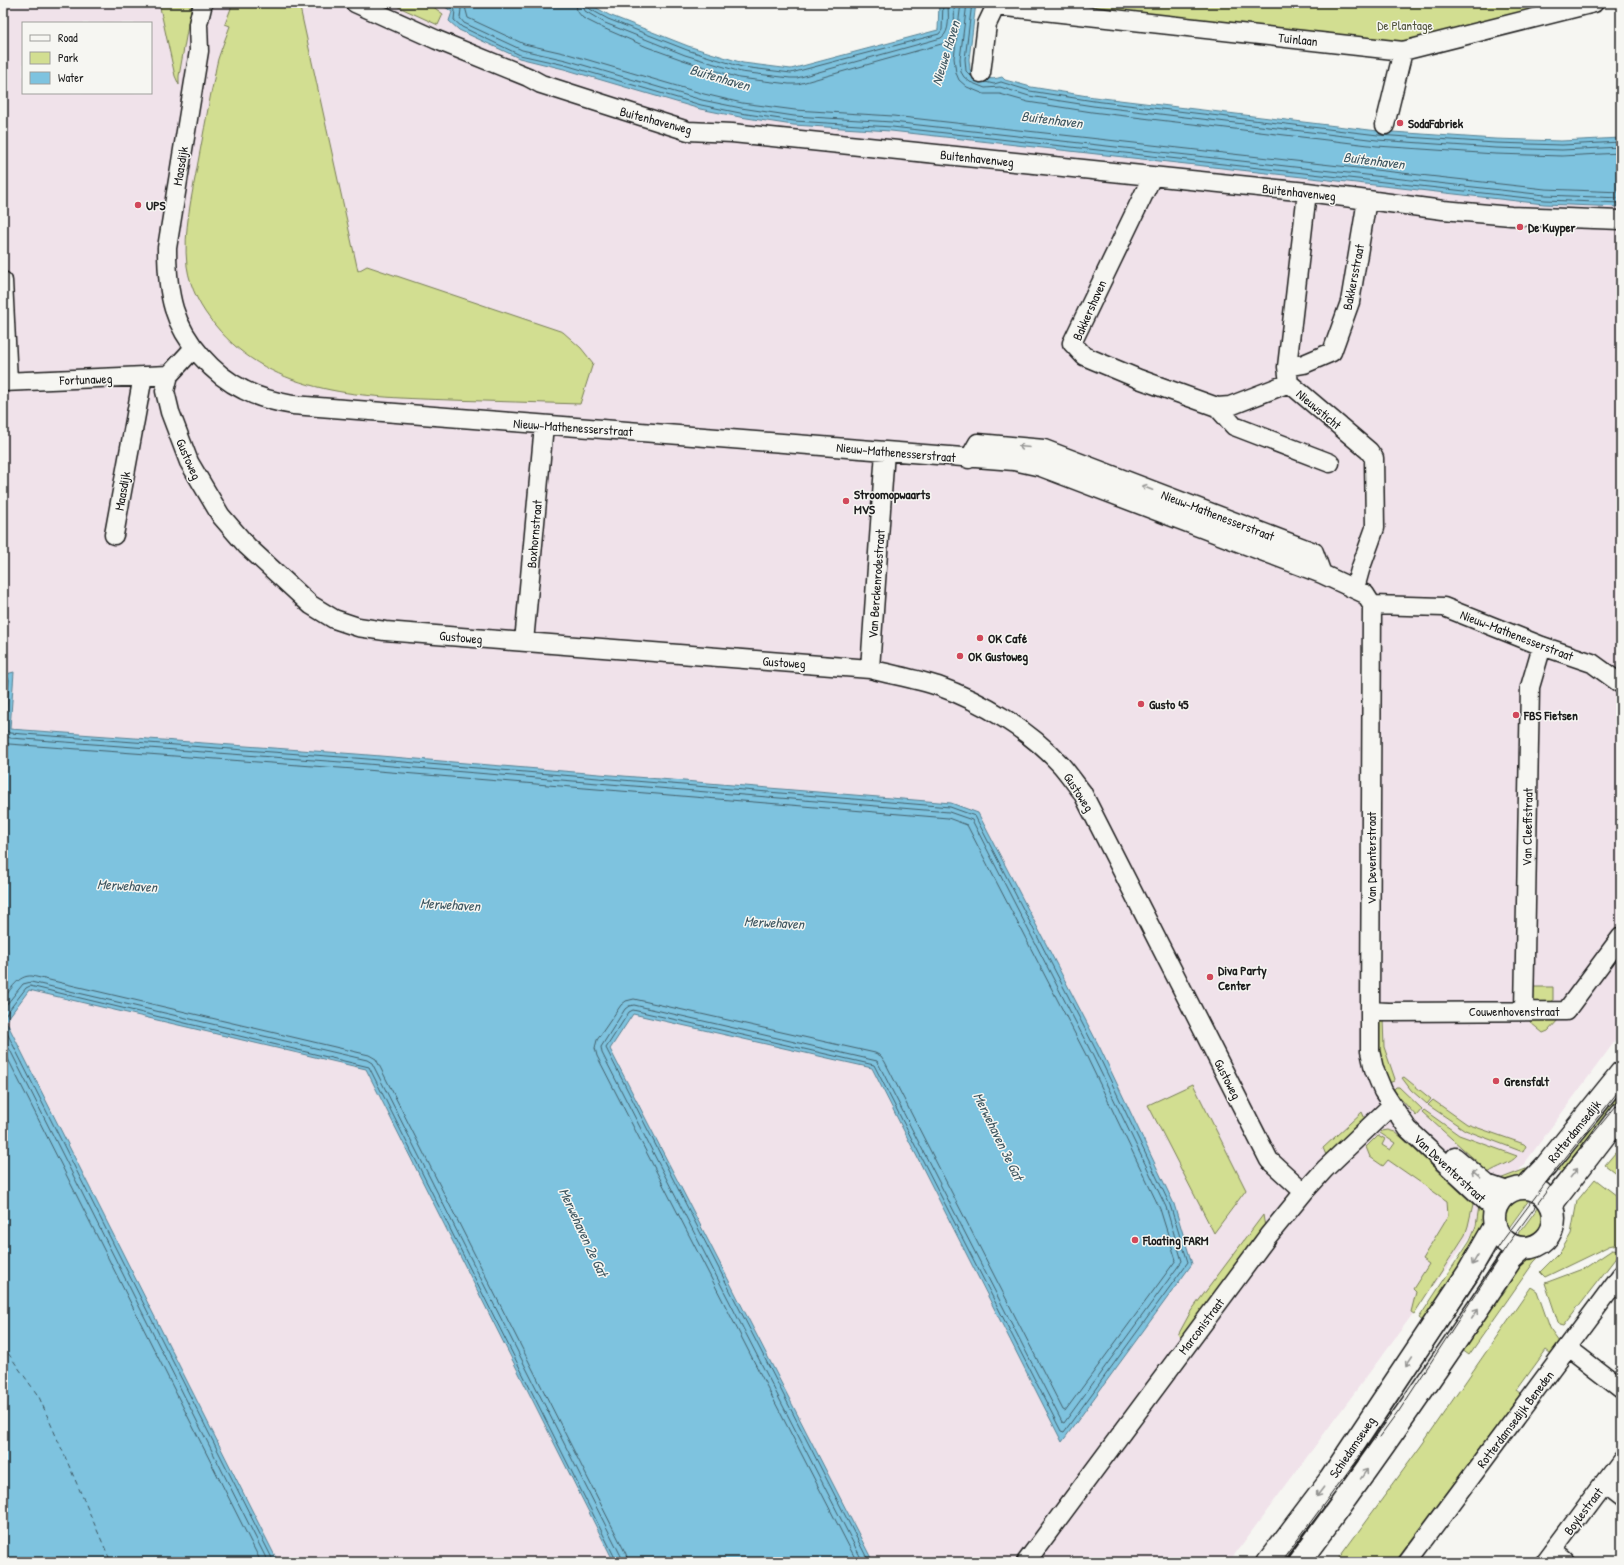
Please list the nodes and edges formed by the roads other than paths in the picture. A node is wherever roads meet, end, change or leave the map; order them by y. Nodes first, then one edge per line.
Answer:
1 (203, 3) edge
2 (214, 3) edge
3 (355, 3) edge
4 (1594, 3) edge
5 (997, 4) edge
6 (199, 51) junction
7 (1403, 51) junction
8 (981, 73) dead end
9 (1385, 125) dead end
10 (1152, 177) junction
11 (1307, 192) junction
12 (1367, 200) junction
13 (1621, 220) edge
14 (3, 281) edge
15 (194, 348) junction
16 (169, 375) junction
17 (1288, 375) junction
18 (143, 376) junction
19 (6, 382) edge
20 (1217, 407) junction
21 (544, 425) junction
22 (885, 451) junction
23 (1330, 463) dead end
24 (114, 535) dead end
25 (1355, 588) junction
26 (1372, 605) junction
27 (524, 642) junction
28 (1542, 646) junction
29 (870, 669) junction
30 (1621, 684) edge
31 (1621, 937) edge
32 (1370, 1011) junction
33 (1524, 1011) junction
34 (1621, 1073) edge
35 (1392, 1105) junction
36 (1621, 1114) edge
37 (1518, 1190) junction
38 (1304, 1192) junction
39 (1551, 1205) junction
40 (1495, 1218) junction
41 (1523, 1248) junction
42 (1621, 1275) edge
43 (1568, 1348) junction
44 (1621, 1389) edge
45 (1621, 1460) edge
46 (1603, 1484) junction
47 (1621, 1498) edge
48 (1555, 1558) edge
49 (1026, 1562) edge
50 (1268, 1562) edge
51 (1299, 1562) edge
52 (1408, 1562) edge

1 - 6 street, Maasdijk
2 - 6 street, Maasdijk
3 - 10 street, Buitenhavenweg
4 - 7 street, Tuinlaan
5 - 7 street, Tuinlaan
5 - 8 street
6 - 15 street, Maasdijk
7 - 9 street
10 - 11 street, Buitenhavenweg
10 - 20 street, Bakkershaven
11 - 12 street, Buitenhavenweg
11 - 17 street
12 - 13 street, Buitenhavenweg
12 - 17 street, Bakkersstraat
14 - 19 street
15 - 16 street
15 - 21 street, Nieuw-Mathenesserstraat
16 - 18 street, Fortunaweg
16 - 27 street, Gustoweg
17 - 20 street
17 - 25 street, Nieuwsticht
18 - 19 street, Fortunaweg
18 - 24 street, Maasdijk
20 - 23 street, Bakkershaven
21 - 22 street, Nieuw-Mathenesserstraat
21 - 27 street, Boxhornstraat
22 - 25 street, Nieuw-Mathenesserstraat
22 - 29 street, Van Berckenrodestraat
25 - 26 street, Nieuw-Mathenesserstraat
26 - 28 street, Nieuw-Mathenesserstraat
26 - 32 street, Van Deventerstraat
27 - 29 street, Gustoweg
28 - 30 street, Nieuw-Mathenesserstraat
28 - 33 street, Van Cleeffstraat
29 - 38 street, Gustoweg
31 - 33 street, Couwenhovenstraat
32 - 33 street, Couwenhovenstraat
32 - 35 street, Van Deventerstraat
34 - 37 main road, Rotterdamsedijk
37 -> 35 street, Van Deventerstraat
35 - 38 street, Marconistraat
35 - 40 street, Van Deventerstraat
39 -> 36 main road, Rotterdamsedijk
37 - 39 main road
37 - 40 main road
38 - 49 street, Marconistraat
39 - 41 main road
40 - 41 main road
40 -> 50 main road, Schiedamseweg
51 -> 41 main road, Schiedamseweg
42 - 43 street, Rotterdamsedijk Beneden
43 - 44 street
43 - 52 street, Rotterdamsedijk Beneden
45 - 46 street, Boylestraat
46 - 47 street
46 - 48 street, Boylestraat

